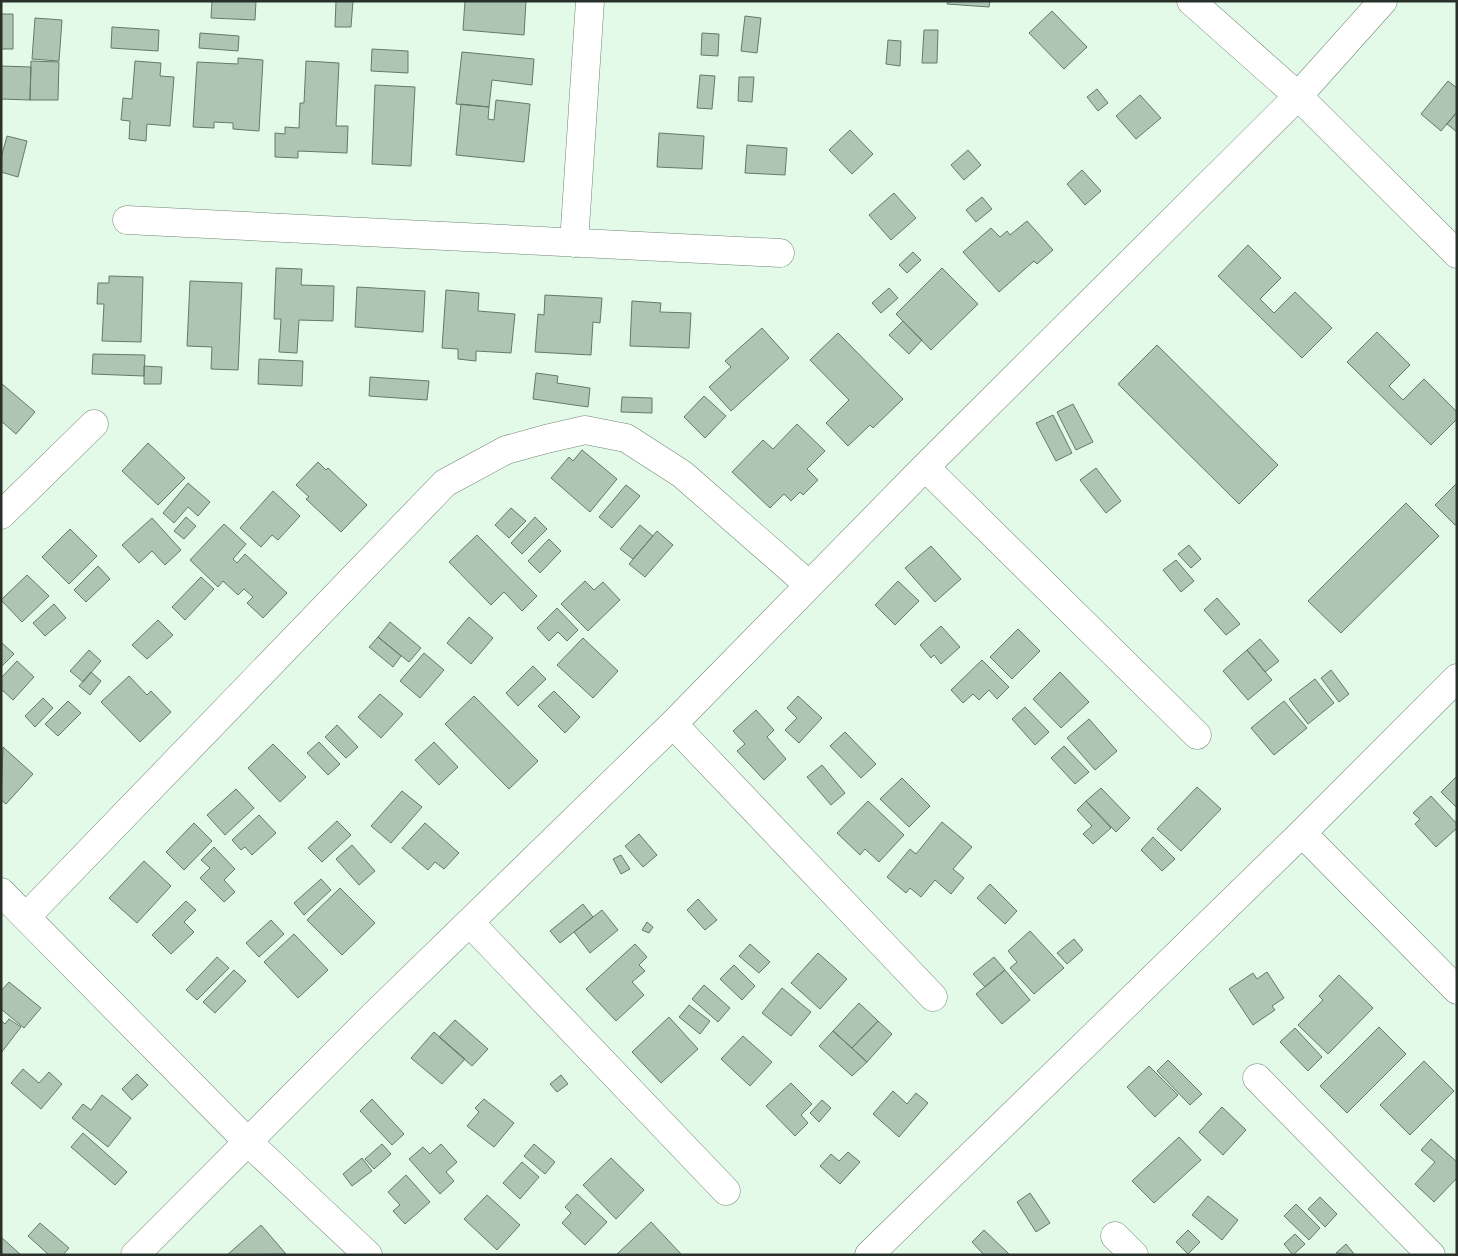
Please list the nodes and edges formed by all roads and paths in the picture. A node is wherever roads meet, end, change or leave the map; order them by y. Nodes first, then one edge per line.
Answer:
1 (590, 1) edge
2 (1191, 1) edge
3 (1383, 1) edge
4 (1298, 96) junction
5 (127, 220) dead end
6 (574, 243) junction
7 (780, 253) dead end
8 (1457, 254) edge
9 (94, 424) dead end
10 (925, 468) junction
11 (1, 515) edge
12 (809, 585) junction
13 (1457, 678) edge
14 (673, 724) junction
15 (1197, 736) dead end
16 (1302, 833) junction
17 (1, 892) edge
18 (26, 917) junction
19 (470, 923) junction
20 (1457, 990) edge
21 (933, 997) dead end
22 (1257, 1078) dead end
23 (247, 1141) junction
24 (726, 1191) dead end
25 (1115, 1236) dead end
26 (135, 1255) edge
27 (368, 1255) edge
28 (869, 1255) edge
29 (1134, 1255) edge
30 (1431, 1255) edge

1 - 6 street
2 - 4 street
3 - 4 street
4 - 8 street
4 - 10 street
5 - 6 street
6 - 7 street
9 - 11 street
10 - 12 street
10 - 15 street
12 - 14 street
12 - 18 street
13 - 16 street
14 - 19 street
14 - 21 street
16 - 20 street
16 - 28 street
17 - 18 street
18 - 23 street
19 - 23 street
19 - 24 street
22 - 30 street
23 - 26 street
23 - 27 street
25 - 29 street

